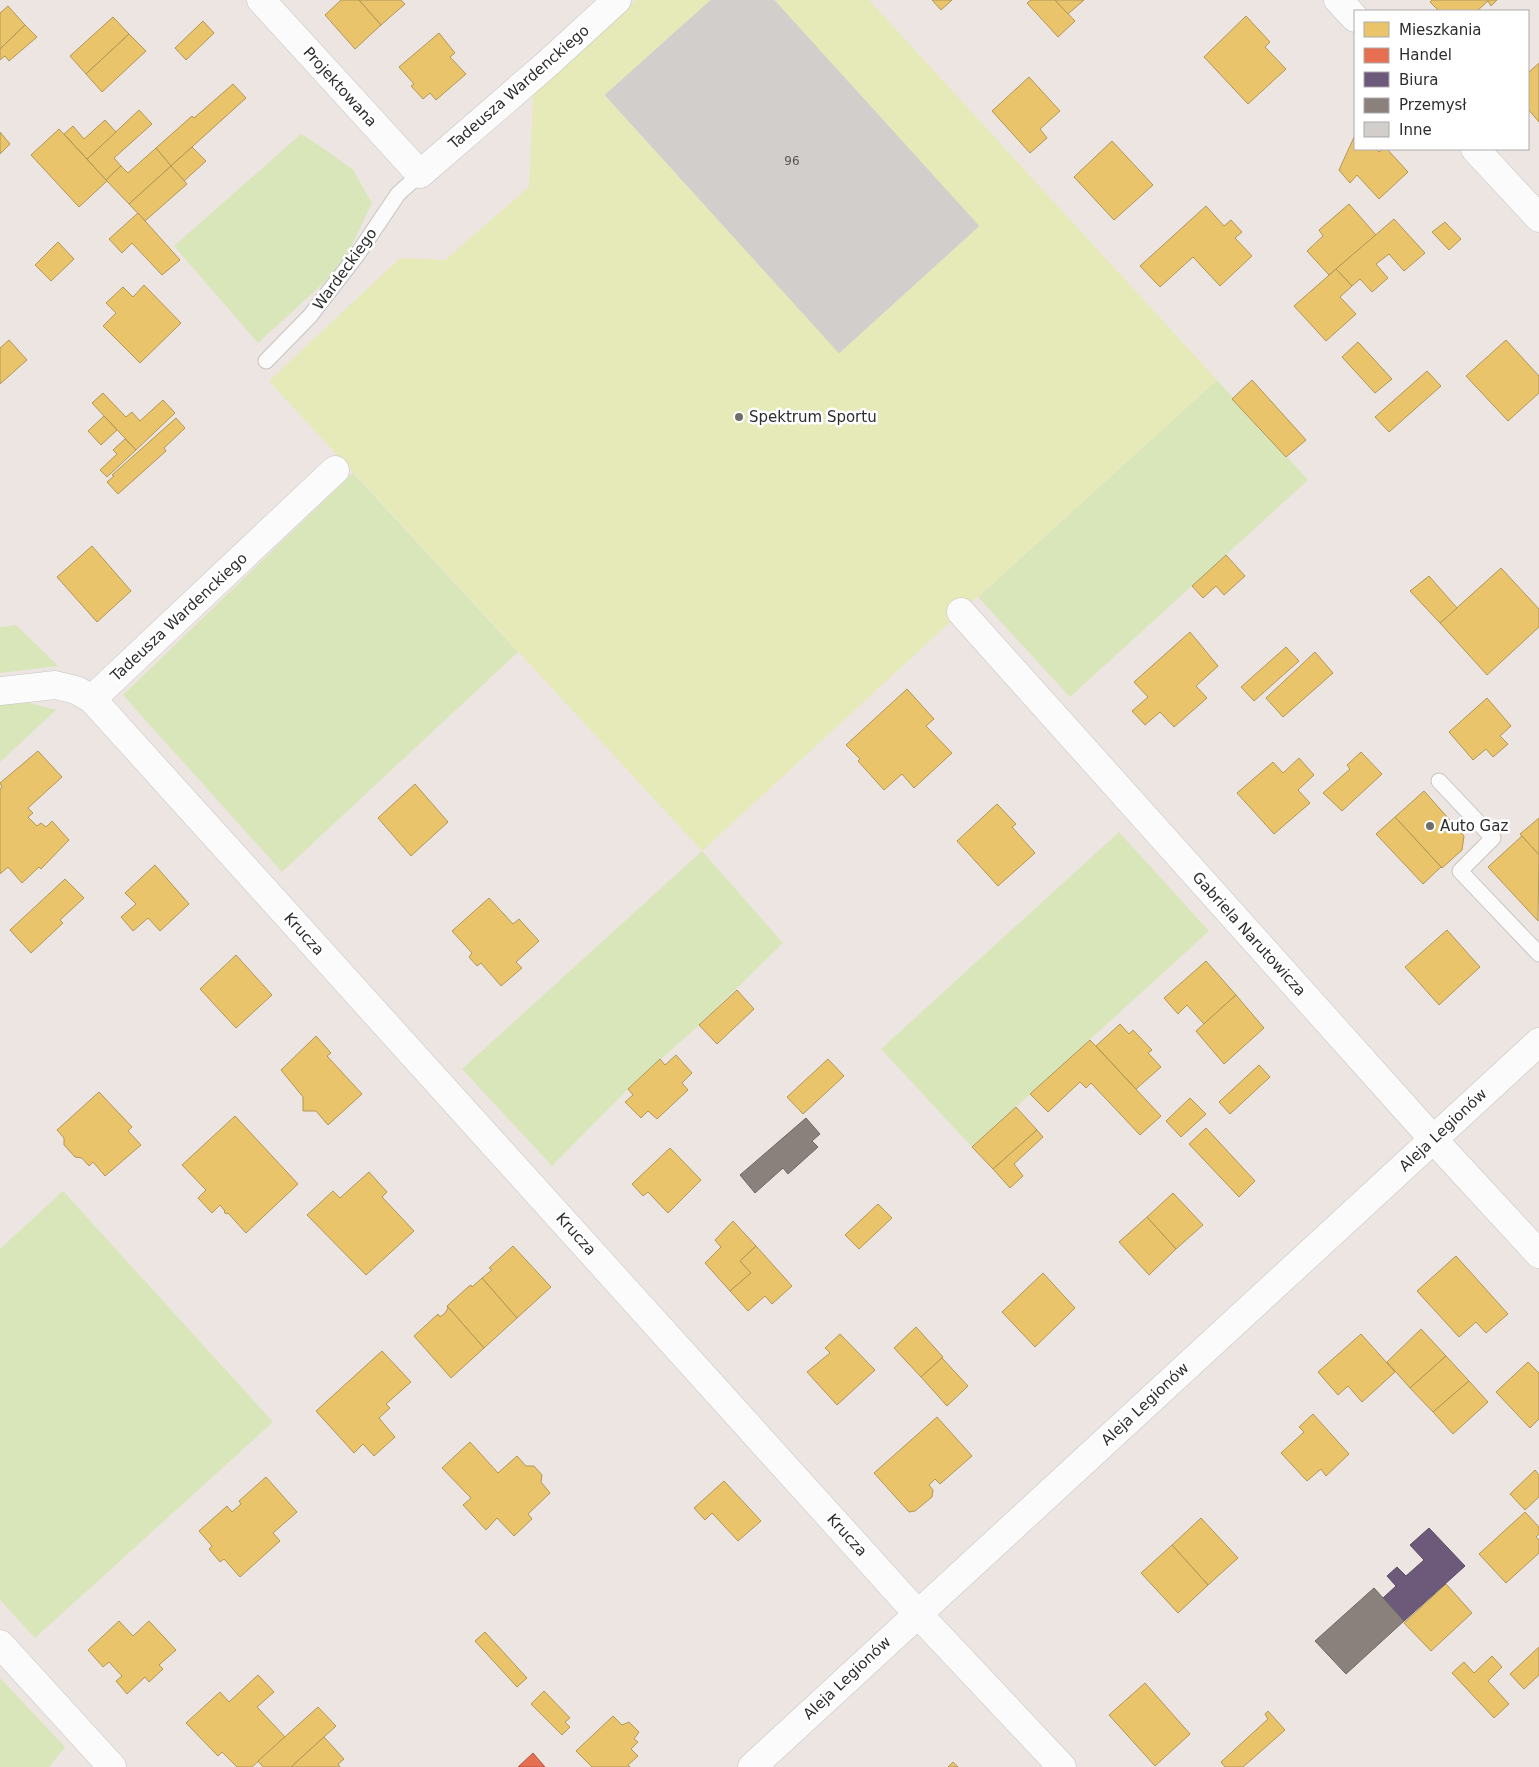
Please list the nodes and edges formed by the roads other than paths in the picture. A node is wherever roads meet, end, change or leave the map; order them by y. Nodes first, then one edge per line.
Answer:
1 (261, 0) edge
2 (617, 0) edge
3 (1338, 0) edge
4 (1354, 17) edge
5 (1476, 150) edge
6 (420, 174) junction
7 (1539, 218) edge
8 (266, 360) dead end
9 (335, 470) dead end
10 (961, 612) dead end
11 (0, 691) edge
12 (92, 699) junction
13 (1439, 781) dead end
14 (1539, 954) edge
15 (1539, 1042) edge
16 (1433, 1139) junction
17 (1539, 1254) edge
18 (917, 1614) junction
19 (0, 1644) edge
20 (112, 1767) edge
21 (752, 1767) edge
22 (1062, 1767) edge

1 - 6 street, Projektowana
2 - 6 street, Tadeusza Wardenckiego
3 - 4 street
5 - 7 street
6 - 8 lane, Wardeckiego
9 - 12 street, Tadeusza Wardenckiego
10 - 16 street, Gabriela Narutowicza
11 - 12 street
12 - 18 street, Krucza
13 - 14 lane
15 - 16 street, Aleja Legionów
16 - 17 street, Gabriela Narutowicza
16 - 18 street, Aleja Legionów
18 - 21 street, Aleja Legionów
18 - 22 street, Krucza
19 - 20 street

